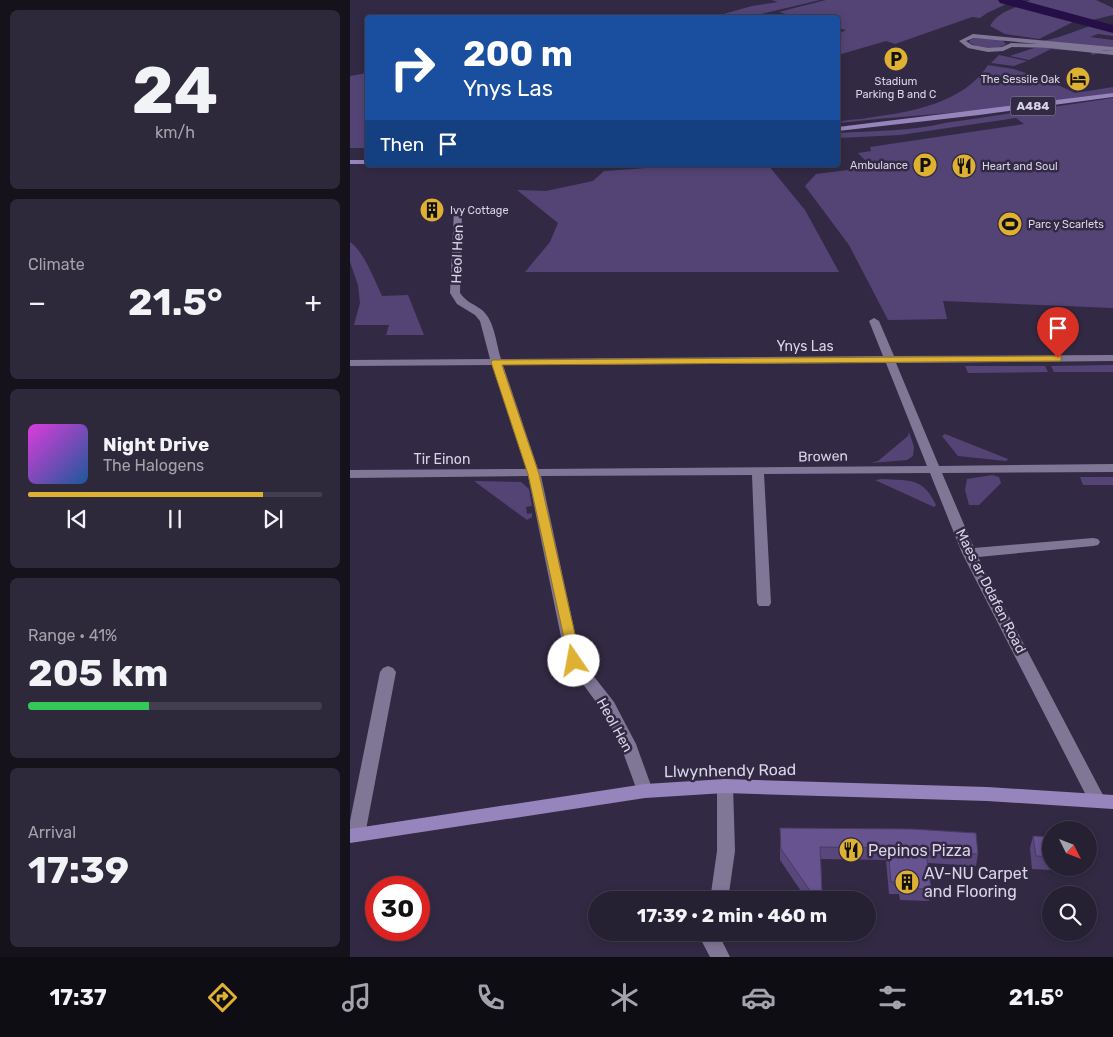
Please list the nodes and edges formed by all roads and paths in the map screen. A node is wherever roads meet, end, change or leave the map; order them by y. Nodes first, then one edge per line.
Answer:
1 (1009, 42) junction
2 (1113, 49) edge
3 (1113, 53) edge
4 (1113, 95) edge
5 (840, 128) edge
6 (350, 162) edge
7 (365, 162) edge
8 (458, 212) dead end
9 (874, 321) dead end
10 (1113, 358) edge
11 (892, 361) junction
12 (496, 362) junction
13 (350, 363) edge
14 (1113, 468) edge
15 (934, 470) junction
16 (758, 472) junction
17 (350, 474) edge
18 (534, 474) junction
19 (1093, 542) dead end
20 (968, 553) junction
21 (764, 604) dead end
22 (388, 672) dead end
23 (725, 786) junction
24 (645, 791) junction
25 (1105, 801) edge
26 (353, 836) edge
27 (720, 891) edge
28 (712, 941) edge
29 (720, 957) edge

1 - 1 street
1 - 2 street
1 - 3 street
4 - 5 main road, A484
6 - 7 main road
8 - 12 street, Heol Hen
9 - 11 street, Maes ar Ddafen Road
10 - 11 street, Ynys Las
11 - 12 street, Ynys Las
11 - 15 street, Maes ar Ddafen Road
12 - 13 street
12 - 18 street, Heol Hen
14 - 15 street, Browen
15 - 16 street, Browen
15 - 20 street, Maes ar Ddafen Road
16 - 18 street, Browen
16 - 21 street
17 - 18 street, Tir Einon
18 - 24 street, Heol Hen
19 - 20 street
20 - 25 street, Maes ar Ddafen Road
22 - 26 street
23 - 24 main road, Llwynhendy Road
23 - 25 main road, Llwynhendy Road
23 - 27 street
24 - 26 main road, Llwynhendy Road
28 - 29 street

